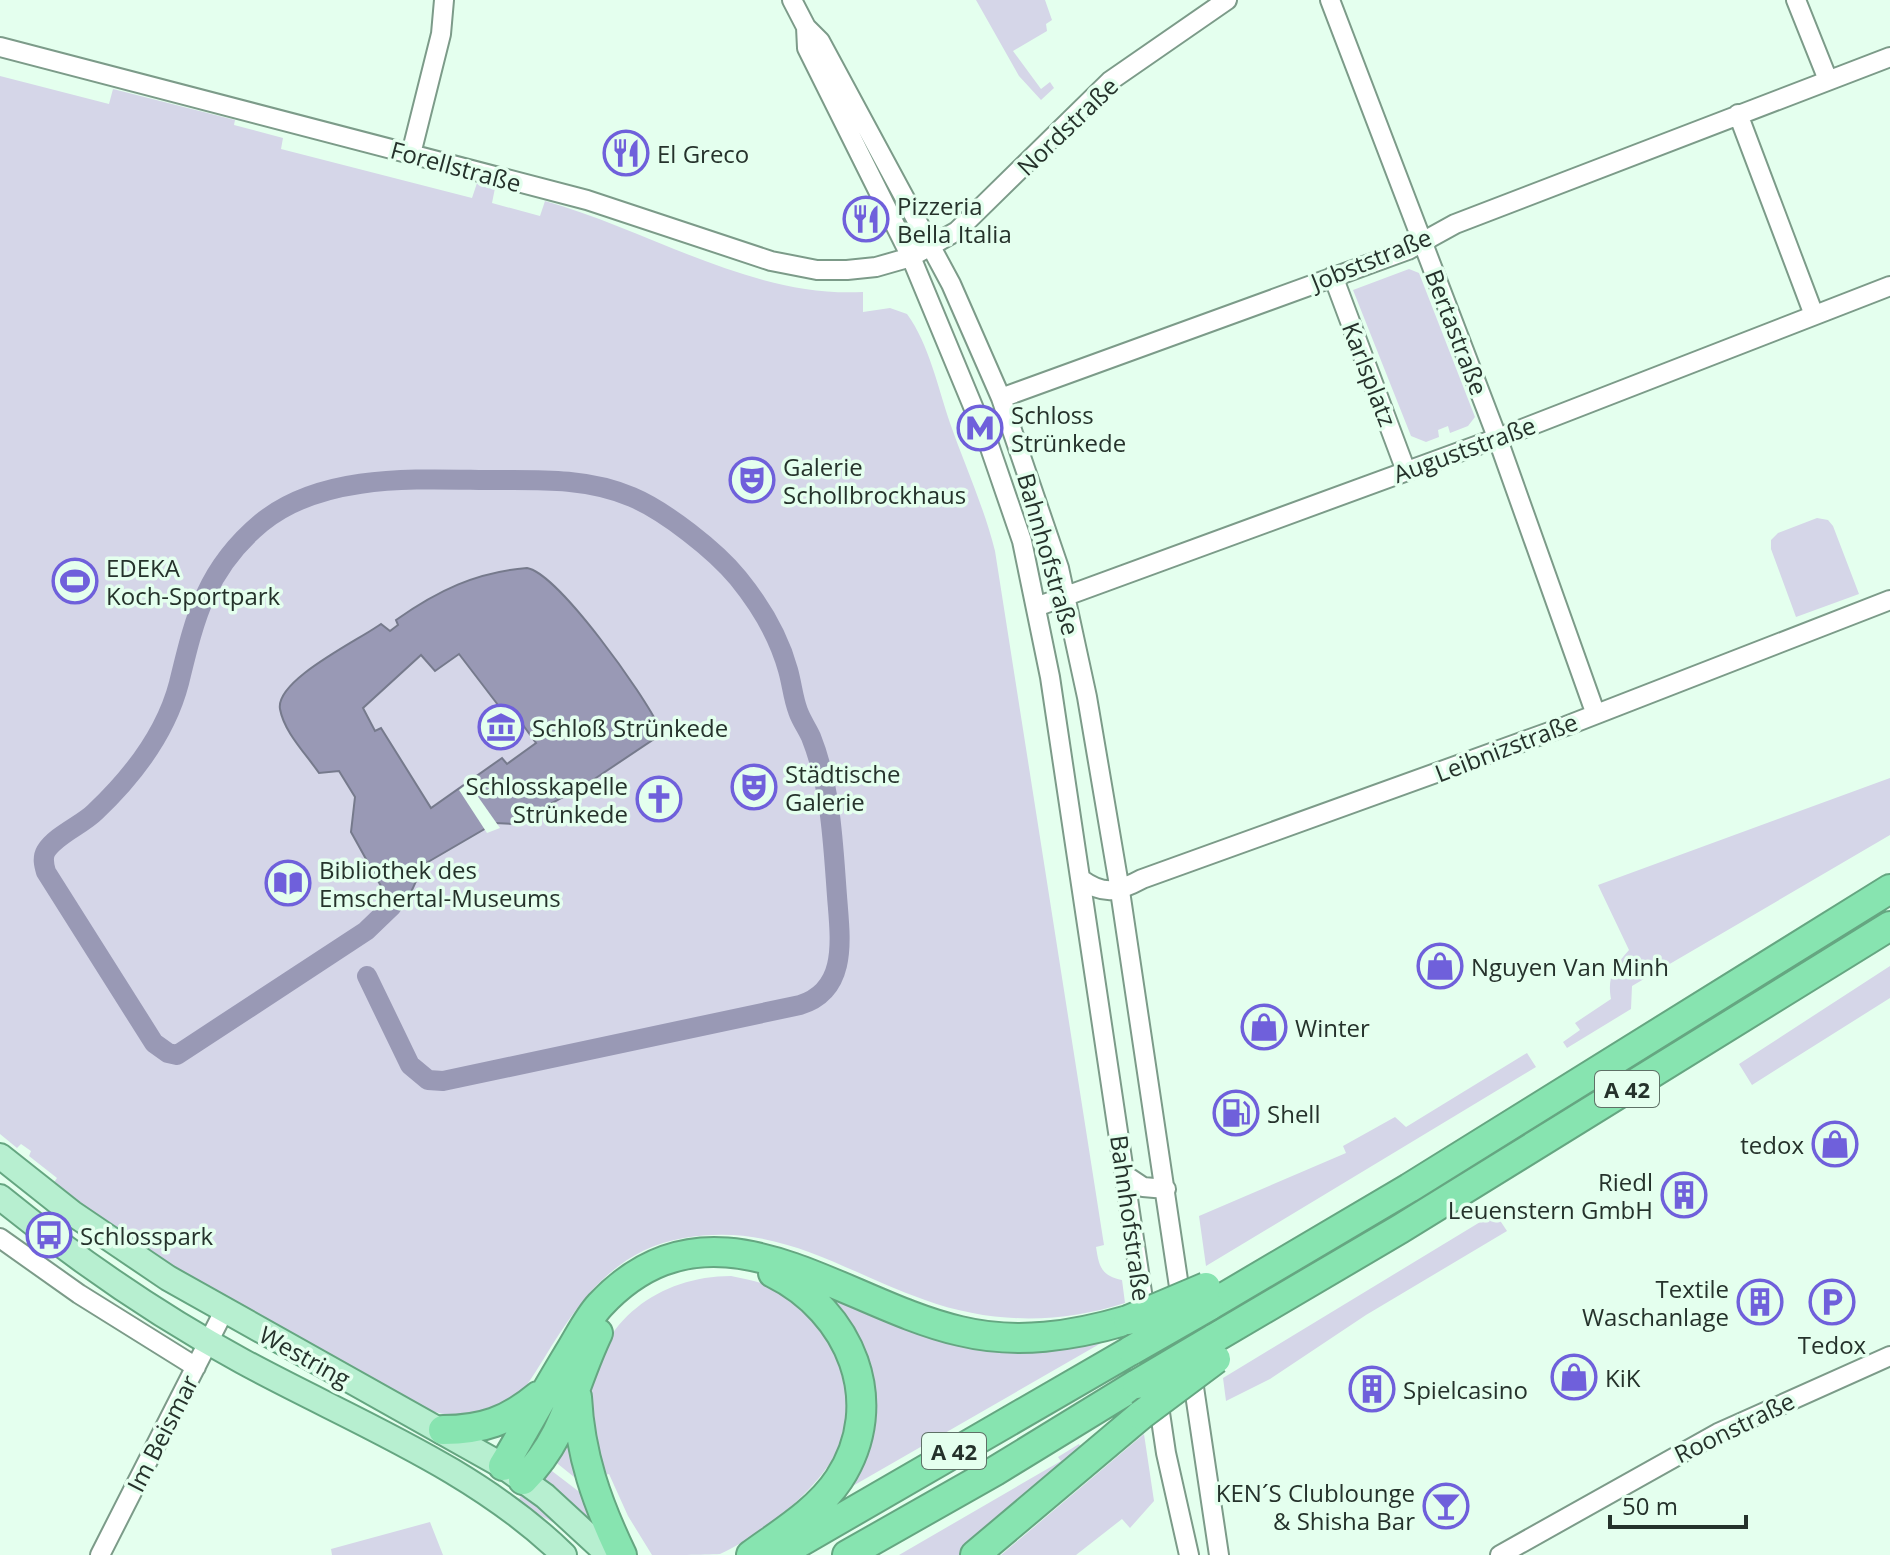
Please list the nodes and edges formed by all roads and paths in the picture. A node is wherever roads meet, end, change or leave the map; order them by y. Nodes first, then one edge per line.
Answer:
1 (444, 0) edge
2 (792, 0) edge
3 (1227, 0) edge
4 (1330, 0) edge
5 (1796, 0) edge
6 (806, 27) junction
7 (0, 47) edge
8 (1890, 57) edge
9 (1828, 80) junction
10 (1738, 114) junction
11 (411, 154) junction
12 (1422, 242) junction
13 (933, 247) junction
14 (911, 257) junction
15 (1333, 276) junction
16 (1890, 286) edge
17 (1814, 315) junction
18 (1001, 398) junction
19 (1497, 437) junction
20 (1406, 471) junction
21 (1066, 596) junction
22 (1890, 600) edge
23 (1036, 607) junction
24 (1595, 712) junction
25 (1081, 879) junction
26 (1890, 889) edge
27 (1120, 891) junction
28 (1890, 926) edge
29 (0, 1156) edge
30 (1125, 1175) junction
31 (1166, 1189) junction
32 (2, 1201) edge
33 (0, 1238) edge
34 (1207, 1296) junction
35 (224, 1311) junction
36 (208, 1341) junction
37 (1215, 1349) junction
38 (1890, 1356) edge
39 (196, 1367) junction
40 (548, 1388) junction
41 (576, 1388) junction
42 (443, 1430) junction
43 (513, 1473) junction
44 (493, 1498) junction
45 (1178, 1504) junction
46 (1212, 1508) junction
47 (100, 1555) edge
48 (564, 1555) edge
49 (609, 1555) edge
50 (622, 1555) edge
51 (751, 1555) edge
52 (777, 1555) edge
53 (847, 1555) edge
54 (975, 1555) edge
55 (1189, 1555) edge
56 (1219, 1555) edge
57 (1500, 1555) edge

1 - 11 street
2 - 6 street, Bahnhofstraße
3 - 13 street, Nordstraße
4 - 12 street, Bertastraße
5 - 9 street
6 - 13 street, Bahnhofstraße
6 - 14 street, Bahnhofstraße
7 - 11 street, Forellstraße
8 - 9 street, Jobststraße
9 - 10 street, Jobststraße
10 - 12 street, Jobststraße
10 - 17 street
11 - 14 street, Forellstraße
12 - 15 street, Jobststraße
12 - 19 street, Bertastraße
13 - 14 street, Nordstraße
13 - 18 street, Bahnhofstraße
14 - 23 street, Bahnhofstraße
15 - 18 street, Jobststraße
15 - 20 street, Karlsplatz
16 - 17 street, Auguststraße
17 - 19 street, Auguststraße
18 - 21 street, Bahnhofstraße
19 - 20 street, Auguststraße
19 - 24 street, Bertastraße
20 - 21 street, Auguststraße
21 - 23 street, Auguststraße
21 - 27 street, Bahnhofstraße
22 - 24 street, Leibnizstraße
23 - 25 street, Bahnhofstraße
24 - 27 street, Leibnizstraße
25 - 27 street
25 - 30 street, Bahnhofstraße
26 - 34 highway, A 42
27 - 31 street, Bahnhofstraße
28 - 37 highway, A 42
29 - 35 main road, Westring
30 - 31 street
30 - 45 street, Bahnhofstraße
31 - 46 street, Bahnhofstraße
32 - 36 main road, Westring
33 - 39 street
34 - 40 highway, bridge
34 - 52 highway, A 42, bridge
35 - 36 street, Im Beismar
35 - 42 main road, Westring
36 - 39 street, Im Beismar
36 - 44 main road, Westring
37 - 53 highway, A 42, bridge
37 - 54 highway, bridge
38 - 57 street, Roonstraße
39 - 47 street, Im Beismar
40 - 42 highway
40 - 43 highway
41 - 43 highway
41 - 50 highway
41 - 51 highway
42 - 43 main road, Westring
43 - 44 main road
43 - 49 main road, Westring
44 - 48 main road, Westring
45 - 46 street
45 - 55 street, Bahnhofstraße
46 - 56 street, Bahnhofstraße

